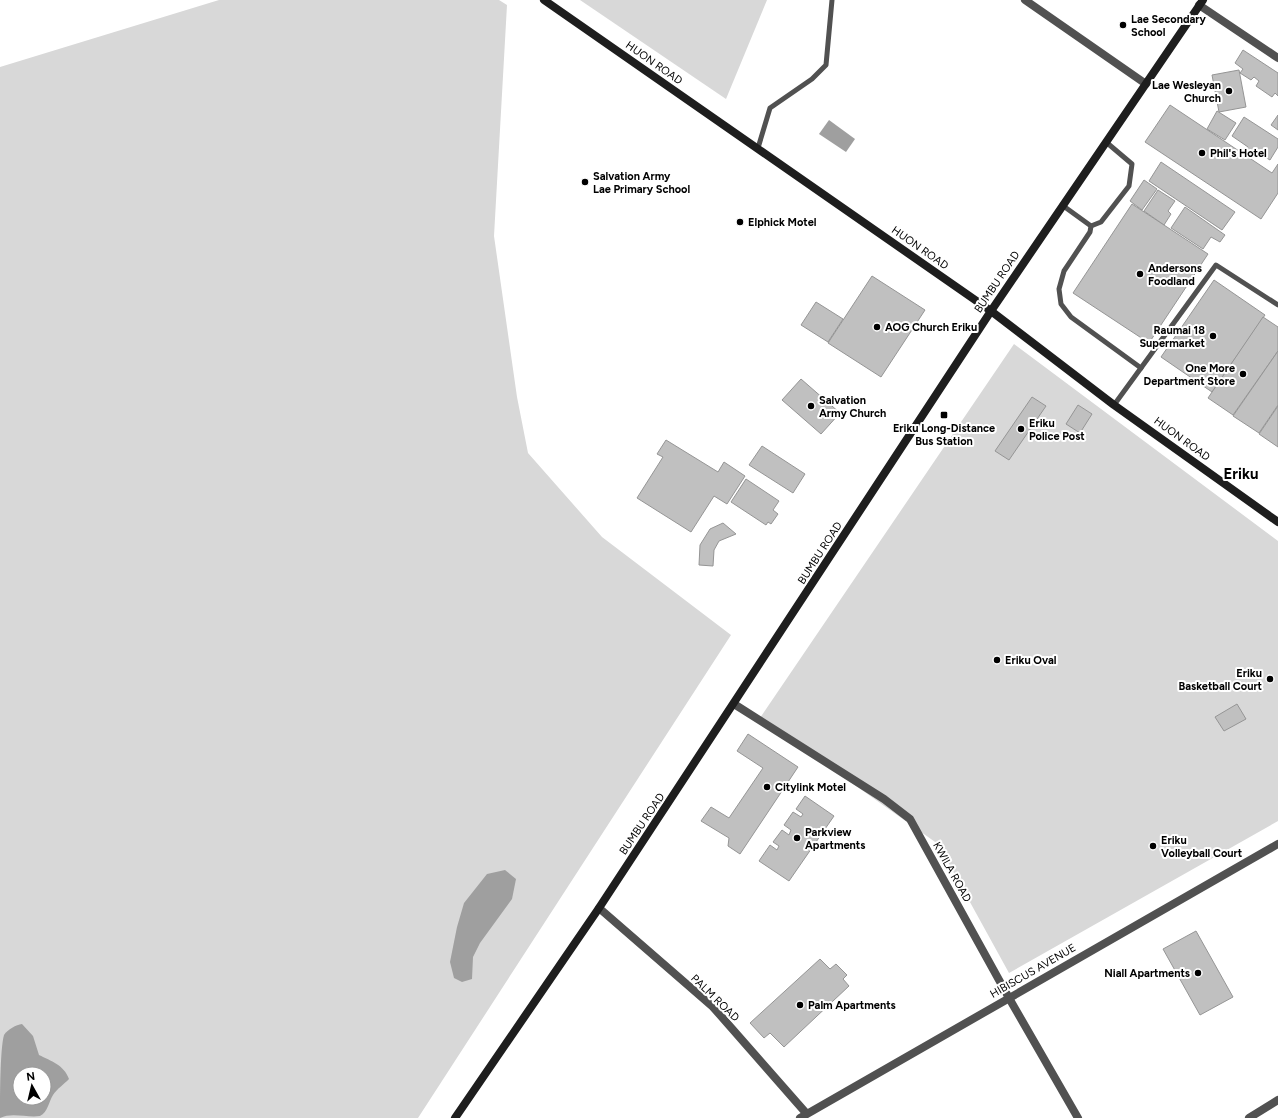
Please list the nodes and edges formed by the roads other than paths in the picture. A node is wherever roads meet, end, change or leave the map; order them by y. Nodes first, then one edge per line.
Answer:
1 (544, 0) edge
2 (832, 0) edge
3 (1026, 0) edge
4 (1201, 3) edge
5 (1278, 58) edge
6 (1146, 84) junction
7 (1106, 142) junction
8 (758, 148) junction
9 (1062, 205) junction
10 (1091, 226) junction
11 (1278, 305) edge
12 (991, 311) junction
13 (1141, 368) junction
14 (1114, 405) junction
15 (1278, 522) edge
16 (734, 704) junction
17 (1278, 844) edge
18 (599, 908) junction
19 (1009, 998) junction
20 (1278, 1100) edge
21 (803, 1116) edge
22 (455, 1118) edge
23 (1078, 1118) edge
24 (1249, 1118) edge

1 - 8 main road, HUON ROAD
2 - 8 lane
3 - 6 street
4 - 5 street
4 - 6 main road, BUMBU ROAD
6 - 7 main road, BUMBU ROAD
7 - 9 main road, BUMBU ROAD
7 - 10 lane
8 - 12 main road, HUON ROAD
9 - 10 lane
9 - 12 main road, BUMBU ROAD
10 - 13 lane
11 - 13 lane
12 - 14 main road, HUON ROAD
12 - 16 main road, BUMBU ROAD
13 - 14 lane
14 - 15 main road, HUON ROAD
16 - 18 main road, BUMBU ROAD
16 - 19 street, KWILA ROAD
17 - 19 street, HIBISCUS AVENUE
18 - 21 street, PALM ROAD
18 - 22 main road, BUMBU ROAD
19 - 21 street, HIBISCUS AVENUE
19 - 23 street, KWILA ROAD
20 - 24 street

